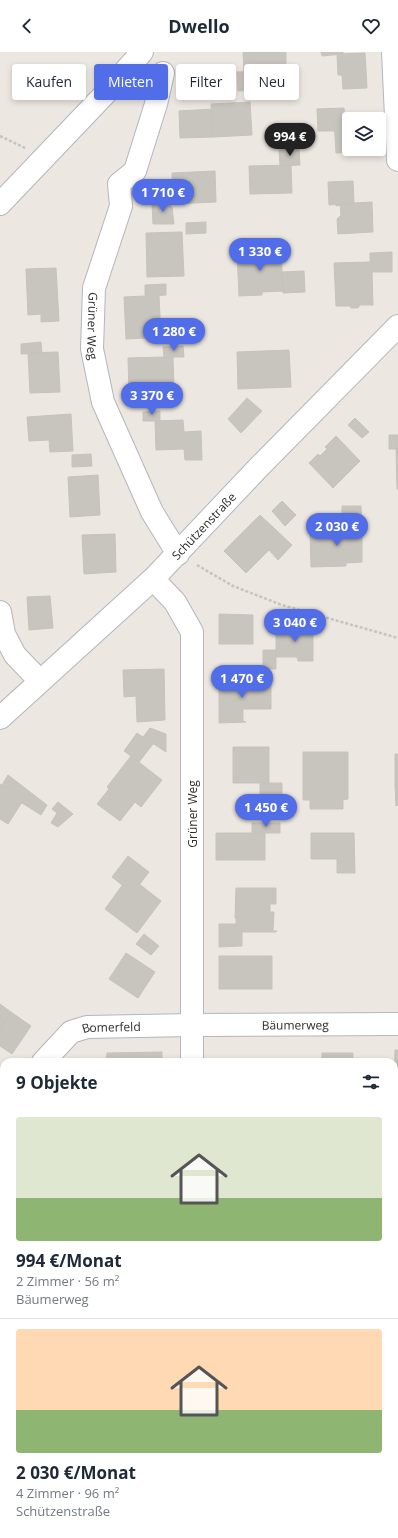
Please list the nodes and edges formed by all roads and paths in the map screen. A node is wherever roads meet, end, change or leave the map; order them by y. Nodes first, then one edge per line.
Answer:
1 (142, 52) edge
2 (393, 52) edge
3 (157, 100) edge
4 (0, 136) edge
5 (23, 146) dead end
6 (398, 160) edge
7 (0, 204) edge
8 (398, 326) edge
9 (178, 554) junction
10 (153, 579) junction
11 (0, 612) edge
12 (398, 638) edge
13 (40, 682) junction
14 (0, 718) edge
15 (398, 1024) edge
16 (192, 1025) junction
17 (47, 1058) edge
18 (192, 1058) edge

1 - 7 street
2 - 6 street
3 - 9 street, Grüner Weg
4 - 5 path
8 - 9 street, Schützenstraße
9 - 10 street, Schützenstraße
9 - 12 path
10 - 13 street, Schützenstraße
10 - 16 street, Grüner Weg
11 - 13 street
13 - 14 street, Schützenstraße
15 - 16 street, Bäumerweg
16 - 17 street, Bomerfeld
16 - 18 street, Grüner Weg

